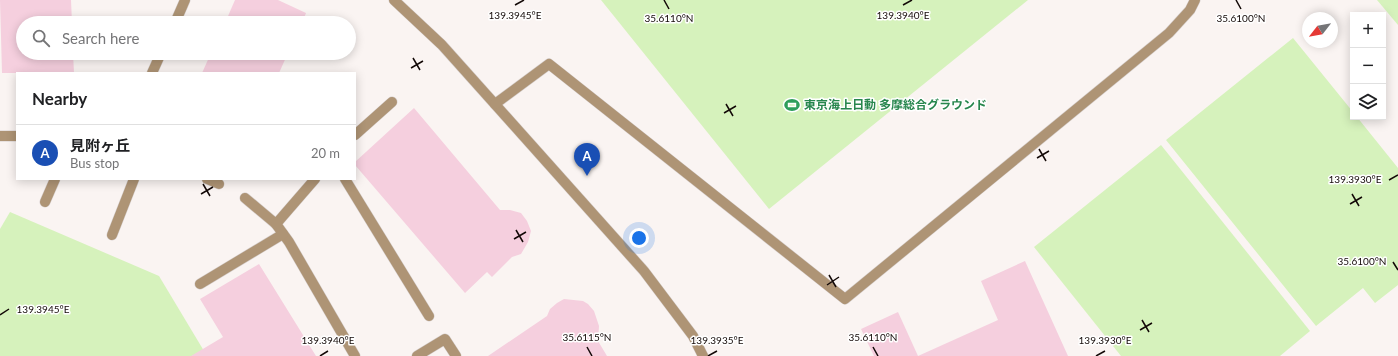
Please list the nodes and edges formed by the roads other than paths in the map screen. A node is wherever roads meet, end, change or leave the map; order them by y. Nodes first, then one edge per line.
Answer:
1 (185, 0) edge
2 (394, 0) edge
3 (1195, 0) edge
4 (178, 16) edge
5 (158, 60) edge
6 (152, 72) edge
7 (392, 102) dead end
8 (495, 104) junction
9 (356, 135) edge
10 (0, 136) edge
11 (16, 136) edge
12 (55, 180) edge
13 (134, 180) edge
14 (209, 180) edge
15 (314, 180) edge
16 (346, 180) edge
17 (219, 184) dead end
18 (245, 198) dead end
19 (45, 202) dead end
20 (276, 224) junction
21 (283, 234) junction
22 (112, 235) dead end
23 (200, 284) dead end
24 (429, 316) dead end
25 (356, 356) edge
26 (417, 356) edge
27 (456, 356) edge
28 (703, 356) edge

1 - 4 street
2 - 8 street
3 - 8 street
5 - 6 street
7 - 9 street
8 - 28 street
10 - 11 street
12 - 19 street
13 - 22 street
14 - 17 street
15 - 20 street
16 - 24 street
18 - 20 street
20 - 21 street
21 - 23 street
21 - 25 street
26 - 27 street

